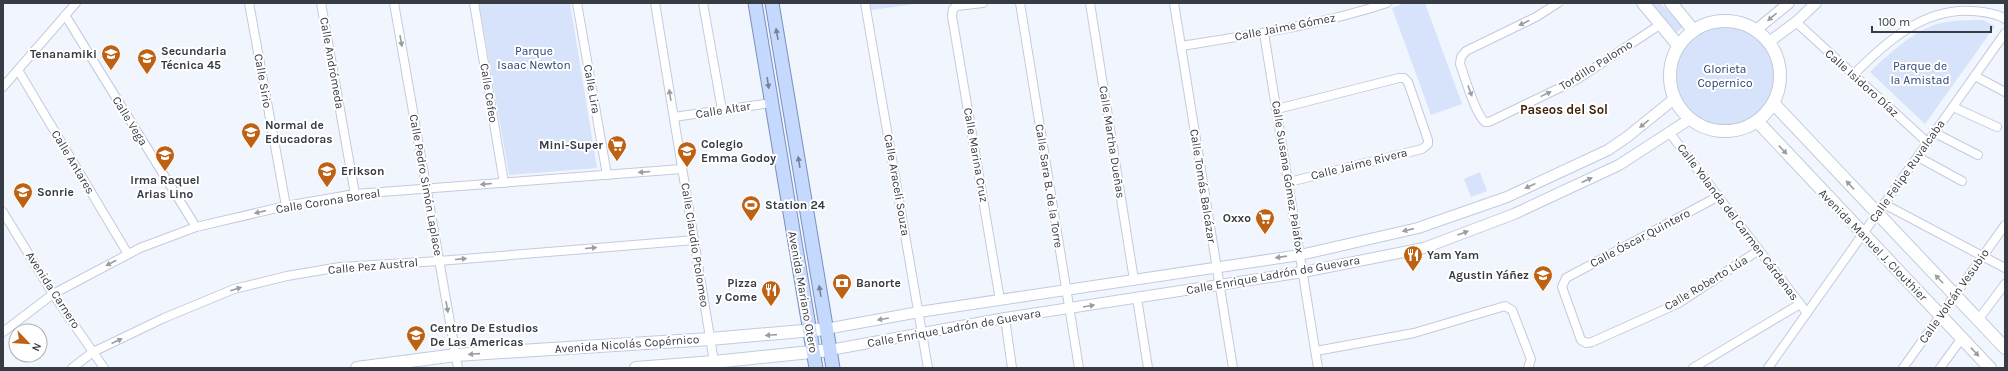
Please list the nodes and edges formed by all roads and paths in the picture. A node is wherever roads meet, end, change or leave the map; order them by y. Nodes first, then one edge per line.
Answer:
1 (76, 3) edge
2 (249, 3) edge
3 (321, 3) edge
4 (394, 3) edge
5 (474, 3) edge
6 (577, 3) edge
7 (655, 3) edge
8 (703, 3) edge
9 (755, 3) edge
10 (772, 3) edge
11 (865, 3) edge
12 (983, 3) edge
13 (1020, 3) edge
14 (1090, 3) edge
15 (1174, 3) edge
16 (1387, 3) edge
17 (1558, 3) edge
18 (1643, 3) edge
19 (1789, 3) edge
20 (1816, 3) edge
21 (1675, 5) edge
22 (65, 15) junction
23 (2005, 19) edge
24 (1796, 22) junction
25 (1661, 24) junction
26 (1693, 30) junction
27 (1756, 30) junction
28 (1264, 33) junction
29 (2005, 33) edge
30 (1768, 42) junction
31 (1678, 45) junction
32 (1181, 46) junction
33 (18, 70) junction
34 (1853, 75) junction
35 (1975, 76) junction
36 (3, 87) edge
37 (2005, 92) edge
38 (1674, 99) junction
39 (771, 103) junction
40 (1773, 103) junction
41 (1953, 107) junction
42 (1277, 109) junction
43 (722, 110) junction
44 (674, 117) junction
45 (1690, 119) junction
46 (1757, 121) junction
47 (1997, 127) dead end
48 (1669, 132) junction
49 (1935, 133) junction
50 (1928, 143) junction
51 (1978, 155) dead end
52 (1918, 157) junction
53 (682, 169) junction
54 (607, 175) junction
55 (1962, 181) dead end
56 (1288, 182) junction
57 (504, 183) junction
58 (428, 189) junction
59 (355, 194) junction
60 (1507, 197) junction
61 (1718, 197) junction
62 (1884, 204) junction
63 (286, 206) junction
64 (3, 212) edge
65 (1514, 214) junction
66 (1877, 214) junction
67 (6, 223) edge
68 (2005, 225) edge
69 (196, 227) junction
70 (1863, 234) junction
71 (695, 240) junction
72 (1759, 250) junction
73 (128, 254) junction
74 (1300, 255) junction
75 (1983, 256) junction
76 (439, 261) junction
77 (1216, 267) junction
78 (2005, 268) edge
79 (1303, 272) junction
80 (1134, 280) junction
81 (1219, 284) junction
82 (2005, 284) edge
83 (1066, 291) junction
84 (54, 294) junction
85 (1955, 295) junction
86 (1137, 298) junction
87 (1000, 300) junction
88 (1800, 304) junction
89 (1069, 309) junction
90 (919, 312) junction
91 (1807, 313) junction
92 (1940, 316) junction
93 (1005, 318) junction
94 (1978, 320) junction
95 (826, 329) junction
96 (3, 332) edge
97 (810, 332) junction
98 (922, 333) junction
99 (1962, 338) junction
100 (710, 339) junction
101 (1586, 343) joint
102 (2005, 348) edge
103 (830, 350) junction
104 (1316, 351) junction
105 (93, 352) junction
106 (813, 352) junction
107 (456, 355) junction
108 (714, 365) edge
109 (1529, 366) edge
110 (72, 368) edge
111 (104, 368) edge
112 (356, 368) edge
113 (458, 368) edge
114 (636, 368) edge
115 (816, 368) edge
116 (833, 368) edge
117 (928, 368) edge
118 (1012, 368) edge
119 (1079, 368) edge
120 (1148, 368) edge
121 (1233, 368) edge
122 (1318, 368) edge
123 (1693, 368) edge
124 (1768, 368) edge
125 (1904, 368) edge
126 (1940, 368) edge
127 (1990, 368) edge

1 - 22 street
2 - 63 street, Calle Sirio
3 - 59 street, Calle Andrómeda
4 -> 58 street, Calle Pedro Simón Laplace
5 - 57 street, Calle Cefeo
6 - 54 street, Calle Lira
44 -> 7 street, Calle Claudio Ptolomeo
8 - 43 street
9 -> 39 main road, Avenida Mariano Otero
95 -> 10 main road, Avenida Mariano Otero
11 - 90 street, Calle Araceli Souza
12 - 87 street, Calle Marina Cruz
13 - 83 street, Calle Sara B. de la Torre
14 - 80 street, Calle Martha Dueñas
15 - 32 street, Calle Tomás Balcázar
16 - 28 street, Calle Jaime Gómez
17 -> 25 street, Tordillo Palomo
18 - 25 main road
19 -> 27 street
20 - 24 street
21 - 26 main road
22 - 33 street
22 - 69 street, Calle Vega
23 - 34 street
24 - 30 street
24 - 34 street, Calle Isidoro Díaz
25 - 31 main road
26 - 27 main road
26 - 31 main road
27 - 30 main road
28 - 32 street, Calle Jaime Gómez
28 - 42 street, Calle Susana Gómez Palafox
29 - 35 street, Calle Felipe Ruvalcaba
30 - 40 main road
31 - 38 main road
32 - 77 street, Calle Tomás Balcázar
33 - 36 street
33 - 73 street, Calle Antares
34 - 50 street, Calle Isidoro Díaz
35 - 37 street
35 - 41 street, Calle Felipe Ruvalcaba
38 - 45 main road
38 -> 60 street, Calle Enrique Ladrón de Guevara
39 - 43 street, Calle Altar
39 - 97 main road, Avenida Mariano Otero
40 - 46 main road
66 -> 40 main road, Avenida Manuel J. Clouthier
41 - 47 street
41 - 49 street, Calle Felipe Ruvalcaba
42 - 56 street, Calle Susana Gómez Palafox
42 - 56 street, Calle Jaime Rivera
43 - 44 street, Calle Altar
44 - 53 street, Calle Claudio Ptolomeo
45 - 46 main road
45 - 48 street, Calle Enrique Ladrón de Guevara
46 -> 70 main road, Avenida Manuel J. Clouthier
48 - 61 street, Calle Yolanda del Carmen Cárdenas
65 -> 48 street, Calle Enrique Ladrón de Guevara
49 - 50 street, Calle Felipe Ruvalcaba
49 - 51 street
50 - 52 street, Calle Felipe Ruvalcaba
52 - 55 street
52 - 62 street, Calle Felipe Ruvalcaba
53 -> 54 street, Calle Corona Boreal
53 - 71 street, Calle Claudio Ptolomeo
54 - 57 street, Calle Corona Boreal
56 - 74 street, Calle Susana Gómez Palafox
57 -> 58 street, Calle Corona Boreal
58 - 59 street, Calle Corona Boreal
58 - 76 street, Calle Pedro Simón Laplace
59 - 63 street, Calle Corona Boreal
60 - 65 street
60 -> 74 street, Calle Enrique Ladrón de Guevara
61 - 72 street, Calle Yolanda del Carmen Cárdenas
61 - 101 street, Calle Óscar Quintero
62 - 66 street, Calle Felipe Ruvalcaba
62 - 75 street
63 -> 69 street, Calle Corona Boreal
64 - 67 street, Avenida Carnero
79 -> 65 street, Calle Enrique Ladrón de Guevara
66 - 70 street, Calle Felipe Ruvalcaba
85 -> 66 main road, Avenida Manuel J. Clouthier
67 - 84 street, Avenida Carnero
68 - 75 street, Calle Volcán Vesubio
69 - 73 street, Calle Corona Boreal
70 - 91 street, Calle Felipe Ruvalcaba
70 - 92 main road, Avenida Manuel J. Clouthier
76 -> 71 street, Calle Pez Austral
71 - 100 street, Calle Claudio Ptolomeo
72 - 88 street, Calle Yolanda del Carmen Cárdenas
72 - 101 street, Calle Roberto Lúa
73 -> 84 street, Calle Corona Boreal
74 -> 77 street, Calle Enrique Ladrón de Guevara
74 - 79 street, Calle Susana Gómez Palafox
75 - 78 street
75 - 85 street, Calle Volcán Vesubio
105 -> 76 street, Calle Pez Austral
76 -> 107 street, Calle Pedro Simón Laplace
77 - 80 street, Calle Enrique Ladrón de Guevara
77 - 81 street, Calle Tomás Balcázar
79 - 81 street, Calle Enrique Ladrón de Guevara
79 - 104 street, Calle Susana Gómez Palafox
80 - 83 street, Calle Enrique Ladrón de Guevara
81 - 86 street, Calle Enrique Ladrón de Guevara
81 - 121 street, Calle Tomás Balcázar
82 - 94 street
83 - 87 street, Calle Enrique Ladrón de Guevara
83 - 89 street, Calle Sara B. de la Torre
84 - 96 street, Calle Corona Boreal
84 - 105 street, Avenida Carnero
85 - 92 street, Calle Volcán Vesubio
85 - 94 main road, Avenida Manuel J. Clouthier
89 -> 86 street, Calle Enrique Ladrón de Guevara
86 - 120 street
87 - 90 street, Calle Enrique Ladrón de Guevara
88 - 91 street, Calle Yolanda del Carmen Cárdenas
88 - 123 street
89 - 93 street, Calle Enrique Ladrón de Guevara
89 - 119 street, Calle Sara B. de la Torre
90 -> 95 street, Calle Enrique Ladrón de Guevara
90 - 98 street, Calle Araceli Souza
91 - 124 street, Calle Felipe Ruvalcaba
92 - 99 main road, Avenida Manuel J. Clouthier
92 - 125 street, Calle Volcán Vesubio
93 - 98 street, Calle Enrique Ladrón de Guevara
93 - 118 street
94 - 102 main road, Avenida Manuel J. Clouthier
95 - 97 main road, Avenida Nicolás Copérnico
95 - 103 main road, Avenida Mariano Otero
97 -> 100 main road, Avenida Nicolás Copérnico
97 - 106 main road, Avenida Mariano Otero
98 - 103 street, Calle Enrique Ladrón de Guevara
98 - 117 street, Calle Araceli Souza
99 - 126 street
99 -> 127 main road, Avenida Manuel J. Clouthier
100 -> 107 main road, Avenida Nicolás Copérnico
100 - 108 street, Calle Claudio Ptolomeo
103 - 106 main road, Avenida Nicolás Copérnico
103 - 116 main road, Avenida Mariano Otero
104 - 109 street
104 - 122 street, Calle Susana Gómez Palafox
105 - 110 street, Calle Pez Austral
105 - 111 street, Avenida Carnero
106 - 108 main road, Avenida Nicolás Copérnico
106 - 115 main road, Avenida Mariano Otero
107 - 112 main road, Avenida Nicolás Copérnico
107 - 113 street, Calle Pedro Simón Laplace
108 - 114 main road, Avenida Nicolás Copérnico

